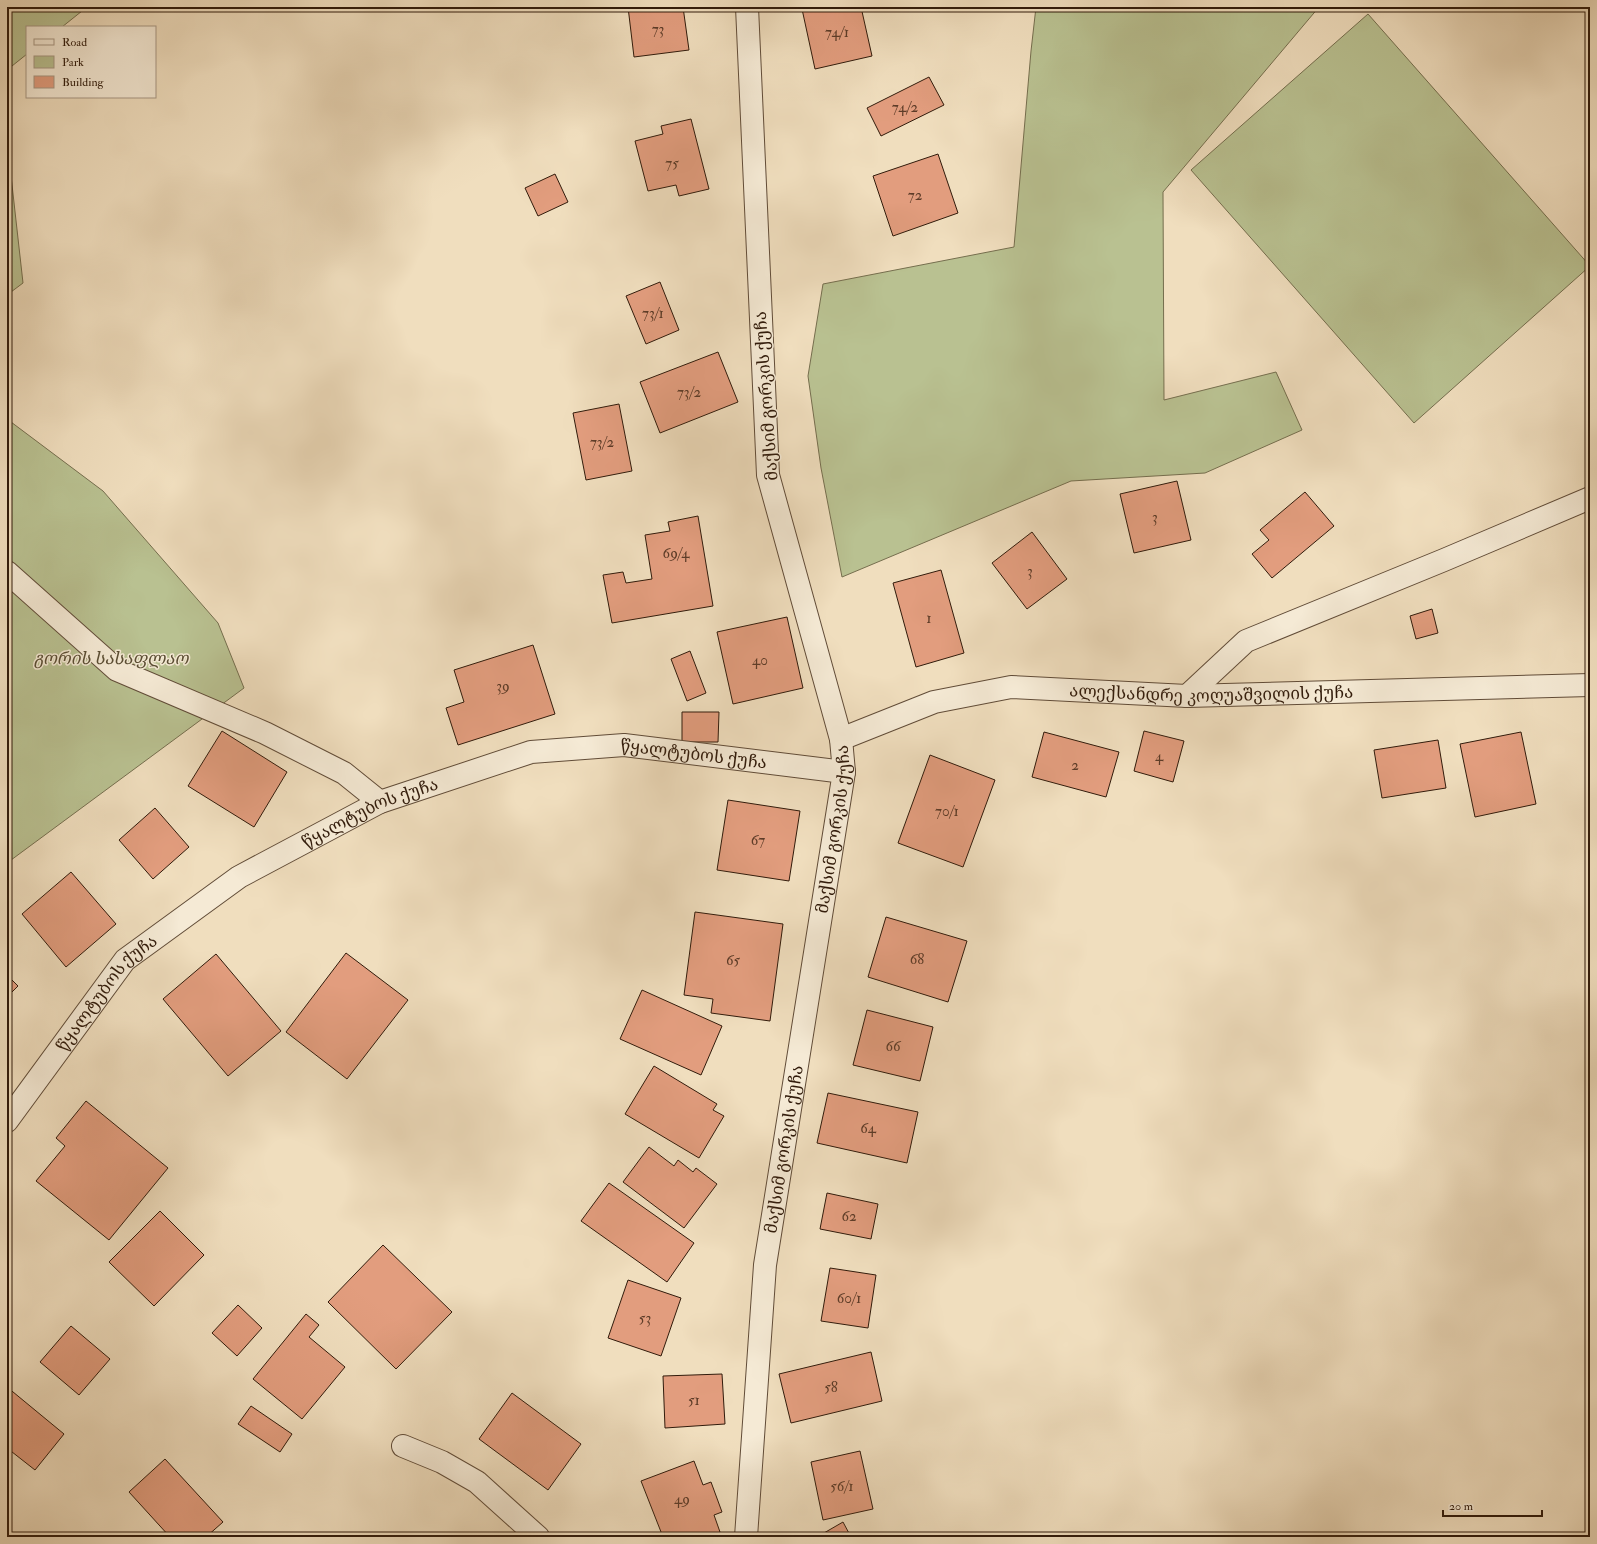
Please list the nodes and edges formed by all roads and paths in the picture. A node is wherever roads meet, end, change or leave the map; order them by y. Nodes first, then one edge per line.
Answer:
1 (746, 7) edge
2 (1590, 498) edge
3 (7, 572) edge
4 (1590, 685) edge
5 (1188, 696) junction
6 (841, 739) junction
7 (844, 772) junction
8 (380, 802) junction
9 (7, 1121) edge
10 (403, 1446) dead end
11 (538, 1537) edge
12 (746, 1537) edge

1 - 6 street, მაქსიმ გორკის ქუჩა
2 - 5 street
3 - 8 street
4 - 5 street, ალექსანდრე კოღუაშვილის ქუჩა
5 - 6 street, ალექსანდრე კოღუაშვილის ქუჩა
6 - 7 street, მაქსიმ გორკის ქუჩა
7 - 8 street, წყალტუბოს ქუჩა
7 - 12 street, მაქსიმ გორკის ქუჩა
8 - 9 street, წყალტუბოს ქუჩა
10 - 11 street

